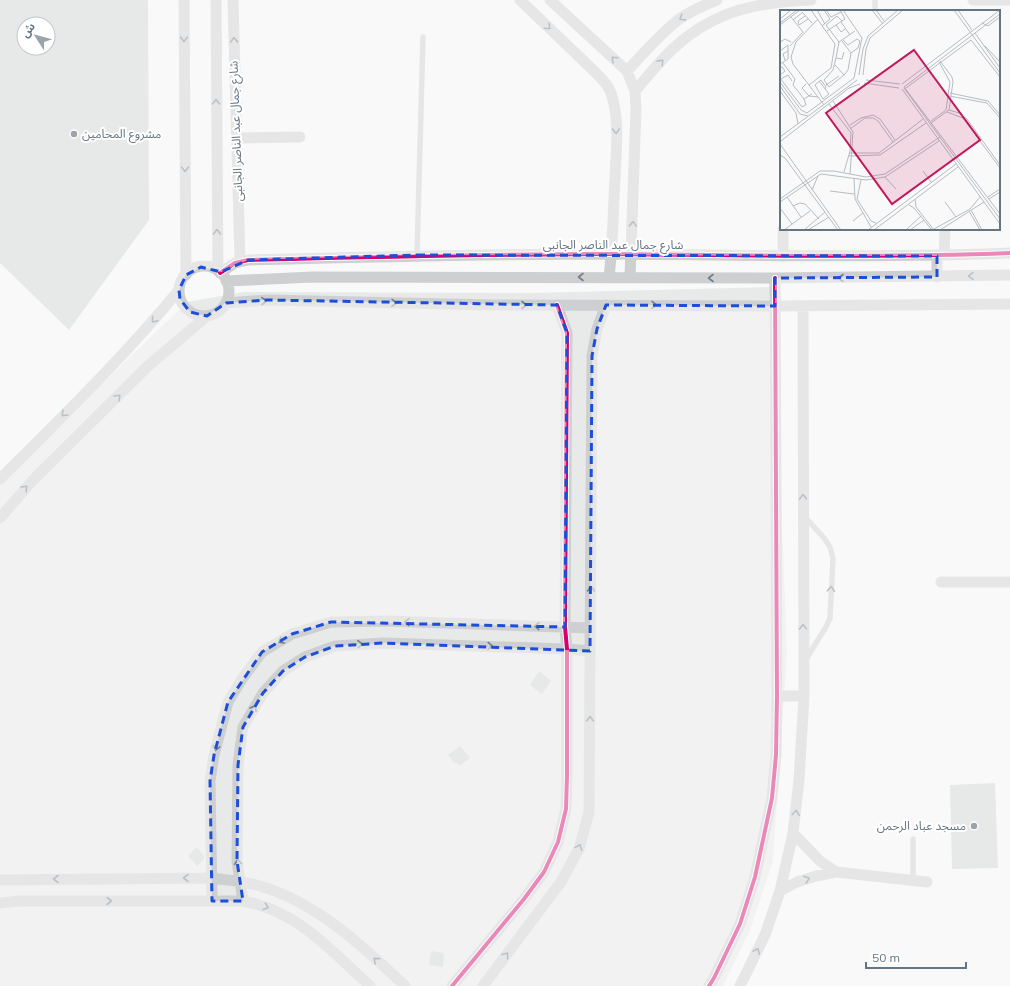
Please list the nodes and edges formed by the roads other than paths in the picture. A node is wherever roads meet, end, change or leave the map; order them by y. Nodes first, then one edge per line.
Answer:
1 (184, 0) edge
2 (216, 0) edge
3 (233, 0) edge
4 (520, 0) edge
5 (550, 0) edge
6 (717, 0) edge
7 (811, 0) edge
8 (973, 0) edge
9 (1010, 0) edge
10 (423, 37) dead end
11 (627, 71) junction
12 (635, 91) junction
13 (300, 137) dead end
14 (236, 138) junction
15 (783, 230) edge
16 (945, 230) edge
17 (1010, 253) edge
18 (612, 254) junction
19 (417, 255) junction
20 (632, 255) junction
21 (941, 255) junction
22 (783, 256) junction
23 (240, 261) junction
24 (186, 274) junction
25 (221, 275) junction
26 (1010, 276) edge
27 (609, 277) junction
28 (630, 277) junction
29 (937, 277) junction
30 (775, 278) junction
31 (179, 290) junction
32 (226, 303) junction
33 (1010, 304) edge
34 (557, 305) junction
35 (606, 305) junction
36 (775, 306) junction
37 (803, 306) junction
38 (207, 316) junction
39 (0, 479) edge
40 (803, 515) junction
41 (0, 518) edge
42 (941, 582) dead end
43 (1010, 582) edge
44 (565, 627) junction
45 (590, 628) junction
46 (567, 649) junction
47 (590, 651) junction
48 (803, 663) junction
49 (777, 696) junction
50 (804, 696) junction
51 (793, 833) junction
52 (913, 839) dead end
53 (836, 872) junction
54 (211, 878) junction
55 (0, 880) edge
56 (240, 881) junction
57 (913, 881) junction
58 (926, 882) dead end
59 (780, 891) junction
60 (242, 901) junction
61 (212, 902) junction
62 (0, 903) edge
63 (370, 986) edge
64 (406, 986) edge
65 (452, 986) edge
66 (483, 986) edge
67 (709, 986) edge
68 (740, 986) edge

1 -> 24 street
25 -> 2 street
14 -> 3 street, شارع جمال عبد الناصر الجانبى
4 -> 18 street
11 -> 5 street
6 -> 11 street
12 -> 7 street
8 - 9 street
10 - 19 lane
11 - 12 street
20 -> 12 street
13 - 14 street
14 - 23 street, شارع جمال عبد الناصر الجانبى
15 - 22 street
16 - 21 street
17 - 21 street, شارع جمال عبد الناصر الجانبى
18 - 19 street, شارع جمال عبد الناصر الجانبى
18 - 20 street, شارع جمال عبد الناصر الجانبى
18 - 27 street
19 - 23 street, شارع جمال عبد الناصر الجانبى
20 - 22 street, شارع جمال عبد الناصر الجانبى
20 - 28 street
21 - 22 street, شارع جمال عبد الناصر الجانبى
21 - 29 street
23 - 25 street, شارع جمال عبد الناصر الجانبى
24 - 25 street
24 - 31 street
27 -> 25 street
25 - 32 street
26 -> 29 street
27 - 28 street
30 -> 28 street
29 -> 30 street
30 - 36 street
31 - 38 street
31 -> 39 street
32 -> 34 street
32 - 38 street
33 - 37 street
34 - 35 street
34 - 44 street
35 -> 36 street
45 -> 35 street
36 - 37 street
36 - 49 street
40 -> 37 street
41 -> 38 street
48 -> 40 street
48 -> 40 lane
42 - 43 street
44 - 45 street
44 - 46 street
44 -> 54 street
45 - 47 street
46 - 47 street
56 -> 46 street
46 - 65 street
66 -> 47 street
48 - 50 street
49 - 50 street
49 - 67 street
51 -> 50 street
51 - 53 street
51 - 59 street
52 - 57 lane
53 - 57 street
59 -> 53 street
54 -> 55 street
54 - 56 street
54 - 61 street
56 - 60 street
64 -> 56 street
57 - 58 street
68 -> 59 street
60 - 61 street
60 -> 63 street
62 -> 61 street

